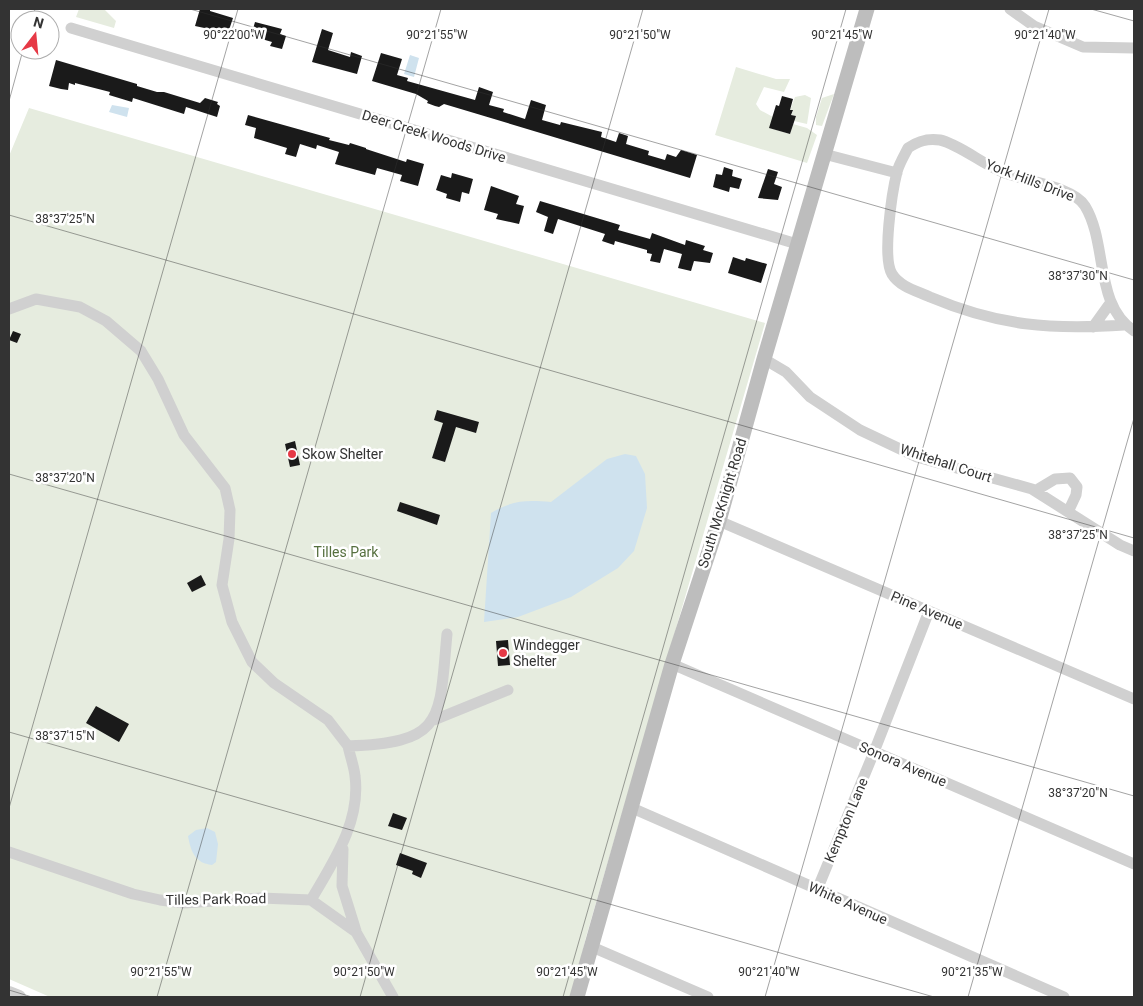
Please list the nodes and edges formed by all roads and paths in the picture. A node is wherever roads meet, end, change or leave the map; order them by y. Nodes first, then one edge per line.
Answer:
1 (867, 9) edge
2 (1010, 9) edge
3 (71, 28) dead end
4 (1134, 48) edge
5 (824, 154) junction
6 (897, 173) junction
7 (797, 244) junction
8 (1111, 302) junction
9 (9, 309) edge
10 (1124, 325) junction
11 (1093, 327) junction
12 (1134, 332) edge
13 (764, 359) junction
14 (1035, 491) junction
15 (1068, 512) junction
16 (719, 521) junction
17 (1134, 551) edge
18 (929, 610) junction
19 (447, 634) dead end
20 (672, 664) junction
21 (508, 690) dead end
22 (1134, 699) edge
23 (434, 720) junction
24 (348, 746) junction
25 (874, 752) junction
26 (632, 808) junction
27 (344, 844) junction
28 (9, 852) edge
29 (1134, 864) edge
30 (817, 890) junction
31 (311, 900) junction
32 (356, 932) junction
33 (592, 947) junction
34 (9, 993) edge
35 (19, 997) edge
36 (393, 997) edge
37 (577, 997) edge
38 (708, 997) edge
39 (1064, 997) edge

1 - 5 main road, South McKnight Road
2 - 4 street
3 - 7 street, Deer Creek Woods Drive
5 - 6 street
5 - 7 main road, South McKnight Road
6 - 8 street, York Hills Drive
6 - 11 street, York Hills Drive
7 - 13 main road, South McKnight Road
8 - 10 street, York Hills Drive
8 - 11 street
9 - 24 street
10 - 11 street, York Hills Drive
10 - 12 street, York Hills Drive
13 - 14 street, Whitehall Court
13 - 16 main road, South McKnight Road
14 - 15 street, Whitehall Court
14 - 15 street
15 - 17 street, Whitehall Court
16 - 18 street, Pine Avenue
16 - 20 main road, South McKnight Road
18 - 22 street, Pine Avenue
18 - 25 street, Kempton Lane
19 - 23 street
20 - 25 street, Sonora Avenue
20 - 26 main road, South McKnight Road
21 - 23 street
23 - 24 street
24 - 27 street
25 - 29 street, Sonora Avenue
25 - 30 street, Kempton Lane
26 - 30 street, White Avenue
26 - 33 main road, South McKnight Road
27 - 31 street
27 - 32 street
28 - 31 street, Tilles Park Road
30 - 39 street, White Avenue
31 - 32 street
32 - 36 street
33 - 37 main road, South McKnight Road
33 - 38 street
34 - 35 street

